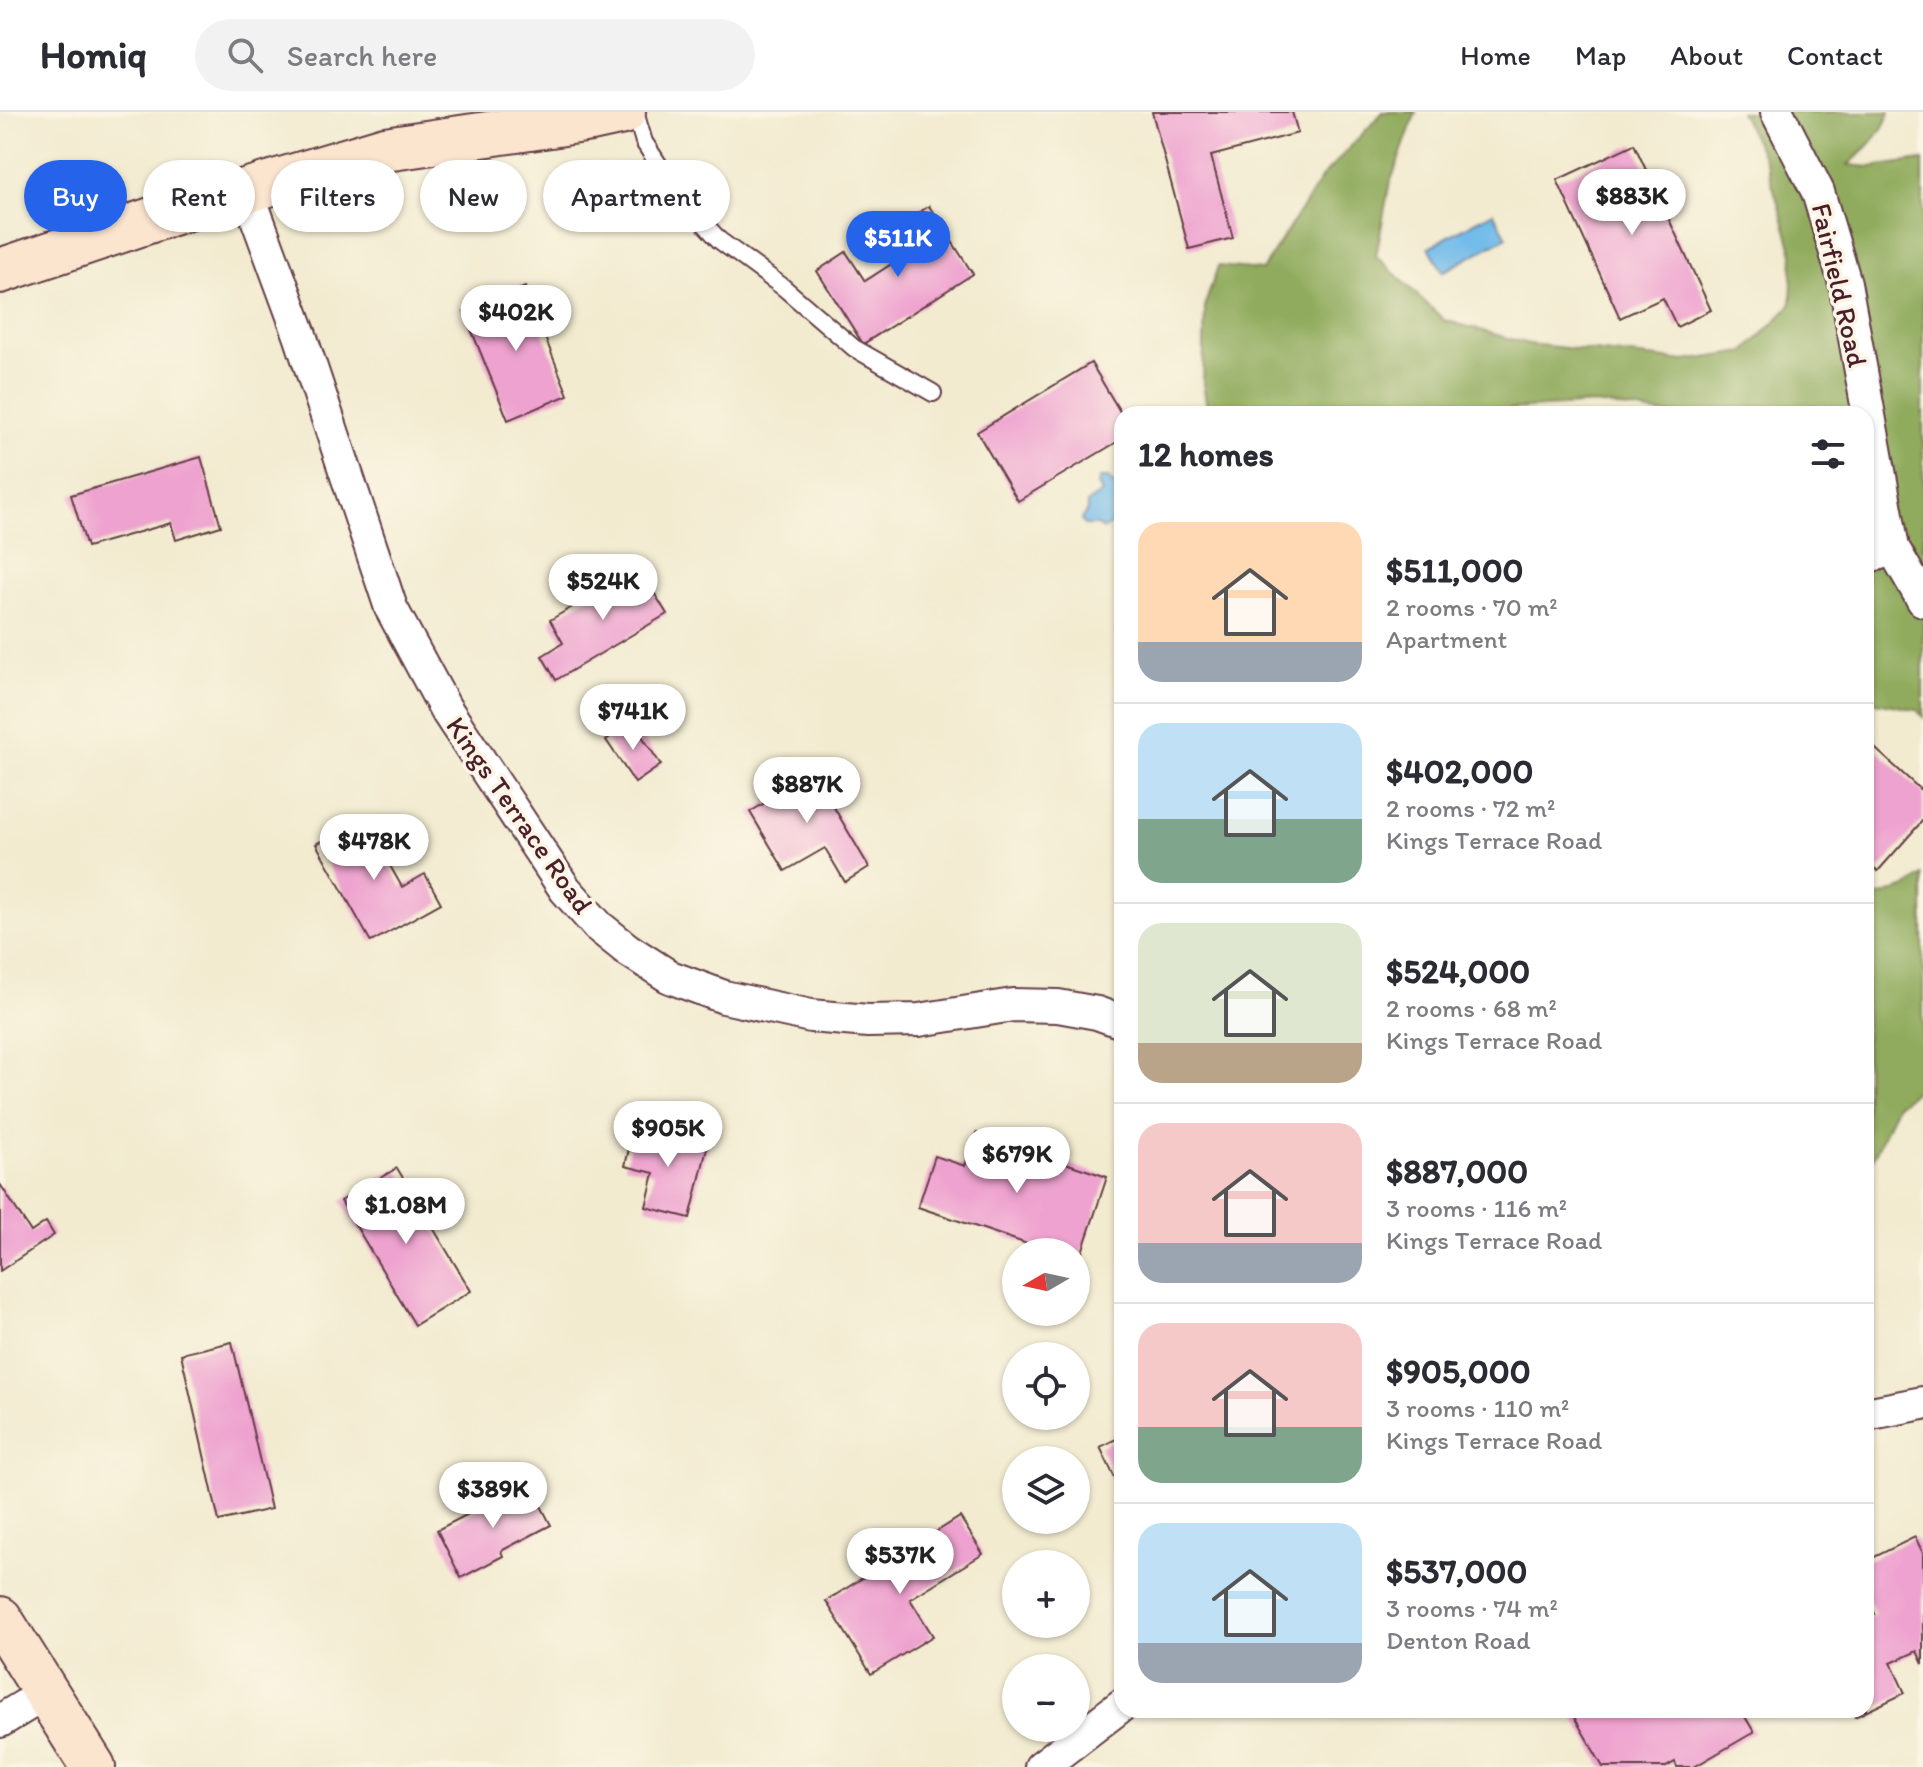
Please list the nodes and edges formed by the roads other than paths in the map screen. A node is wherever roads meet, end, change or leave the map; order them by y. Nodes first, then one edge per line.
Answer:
1 (623, 112) edge
2 (635, 112) edge
3 (1777, 112) edge
4 (255, 189) edge
5 (255, 213) edge
6 (143, 223) edge
7 (0, 271) edge
8 (933, 393) dead end
9 (1860, 406) edge
10 (1874, 513) edge
11 (1879, 553) edge
12 (1923, 600) edge
13 (1114, 1019) edge
14 (1923, 1403) edge
15 (1874, 1412) edge
16 (0, 1619) edge
17 (46, 1693) junction
18 (1114, 1711) edge
19 (0, 1721) edge
20 (93, 1767) edge
21 (1041, 1767) edge

1 - 4 main road
2 - 8 lane
3 - 9 street, Fairfield Road
5 - 13 street, Kings Terrace Road
6 - 7 main road
10 - 11 street, Fairfield Road
11 - 12 street, Fairfield Road
14 - 15 street
16 - 17 main road
17 - 19 street
17 - 20 main road
18 - 21 street

